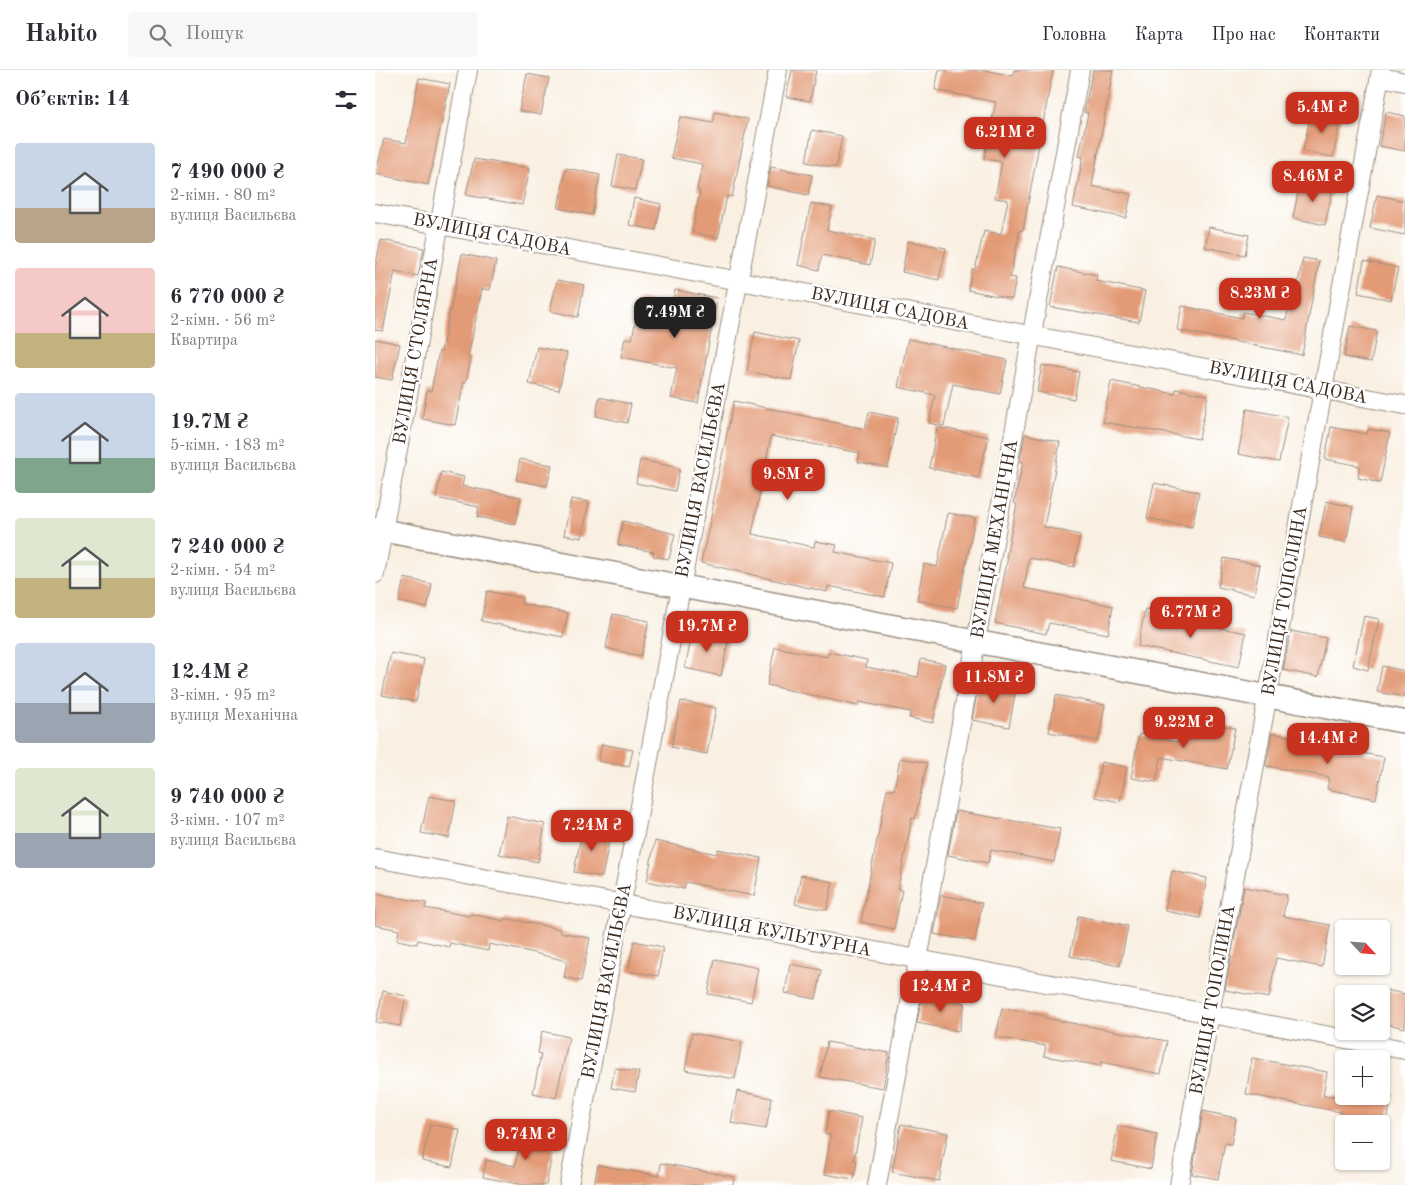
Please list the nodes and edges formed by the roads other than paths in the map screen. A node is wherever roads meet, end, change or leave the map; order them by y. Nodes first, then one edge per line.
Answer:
1 (468, 70) edge
2 (778, 70) edge
3 (1080, 70) edge
4 (1381, 73) edge
5 (1405, 82) edge
6 (375, 213) edge
7 (439, 225) junction
8 (739, 281) junction
9 (1032, 335) junction
10 (1324, 389) junction
11 (1405, 405) edge
12 (379, 529) edge
13 (375, 574) edge
14 (682, 586) junction
15 (976, 641) junction
16 (1268, 696) junction
17 (1405, 722) edge
18 (375, 858) edge
19 (622, 904) junction
20 (918, 959) junction
21 (1210, 1014) junction
22 (1405, 1050) edge
23 (569, 1185) edge
24 (877, 1185) edge
25 (1179, 1185) edge

1 - 7 street, ВУЛИЦЯ СТОЛЯРНА
2 - 8 street, ВУЛИЦЯ ВАСИЛЬЄВА
3 - 9 street, ВУЛИЦЯ МЕХАНІЧНА
4 - 5 street
4 - 10 street, ВУЛИЦЯ ТОПОЛИНА
6 - 7 street, ВУЛИЦЯ САДОВА
7 - 8 street, ВУЛИЦЯ САДОВА
7 - 12 street, ВУЛИЦЯ СТОЛЯРНА
8 - 9 street, ВУЛИЦЯ САДОВА
8 - 14 street, ВУЛИЦЯ ВАСИЛЬЄВА
9 - 10 street, ВУЛИЦЯ САДОВА
9 - 15 street, ВУЛИЦЯ МЕХАНІЧНА
10 - 11 street, ВУЛИЦЯ САДОВА
10 - 16 street, ВУЛИЦЯ ТОПОЛИНА
12 - 13 street, ВУЛИЦЯ СТОЛЯРНА
12 - 14 street
14 - 15 street
14 - 19 street, ВУЛИЦЯ ВАСИЛЬЄВА
15 - 16 street
15 - 20 street, ВУЛИЦЯ МЕХАНІЧНА
16 - 17 street
16 - 21 street, ВУЛИЦЯ ТОПОЛИНА
18 - 19 street, ВУЛИЦЯ КУЛЬТУРНА
19 - 20 street, ВУЛИЦЯ КУЛЬТУРНА
19 - 23 street, ВУЛИЦЯ ВАСИЛЬЄВА
20 - 21 street, ВУЛИЦЯ КУЛЬТУРНА
20 - 24 street, ВУЛИЦЯ МЕХАНІЧНА
21 - 22 street, ВУЛИЦЯ КУЛЬТУРНА
21 - 25 street, ВУЛИЦЯ ТОПОЛИНА

